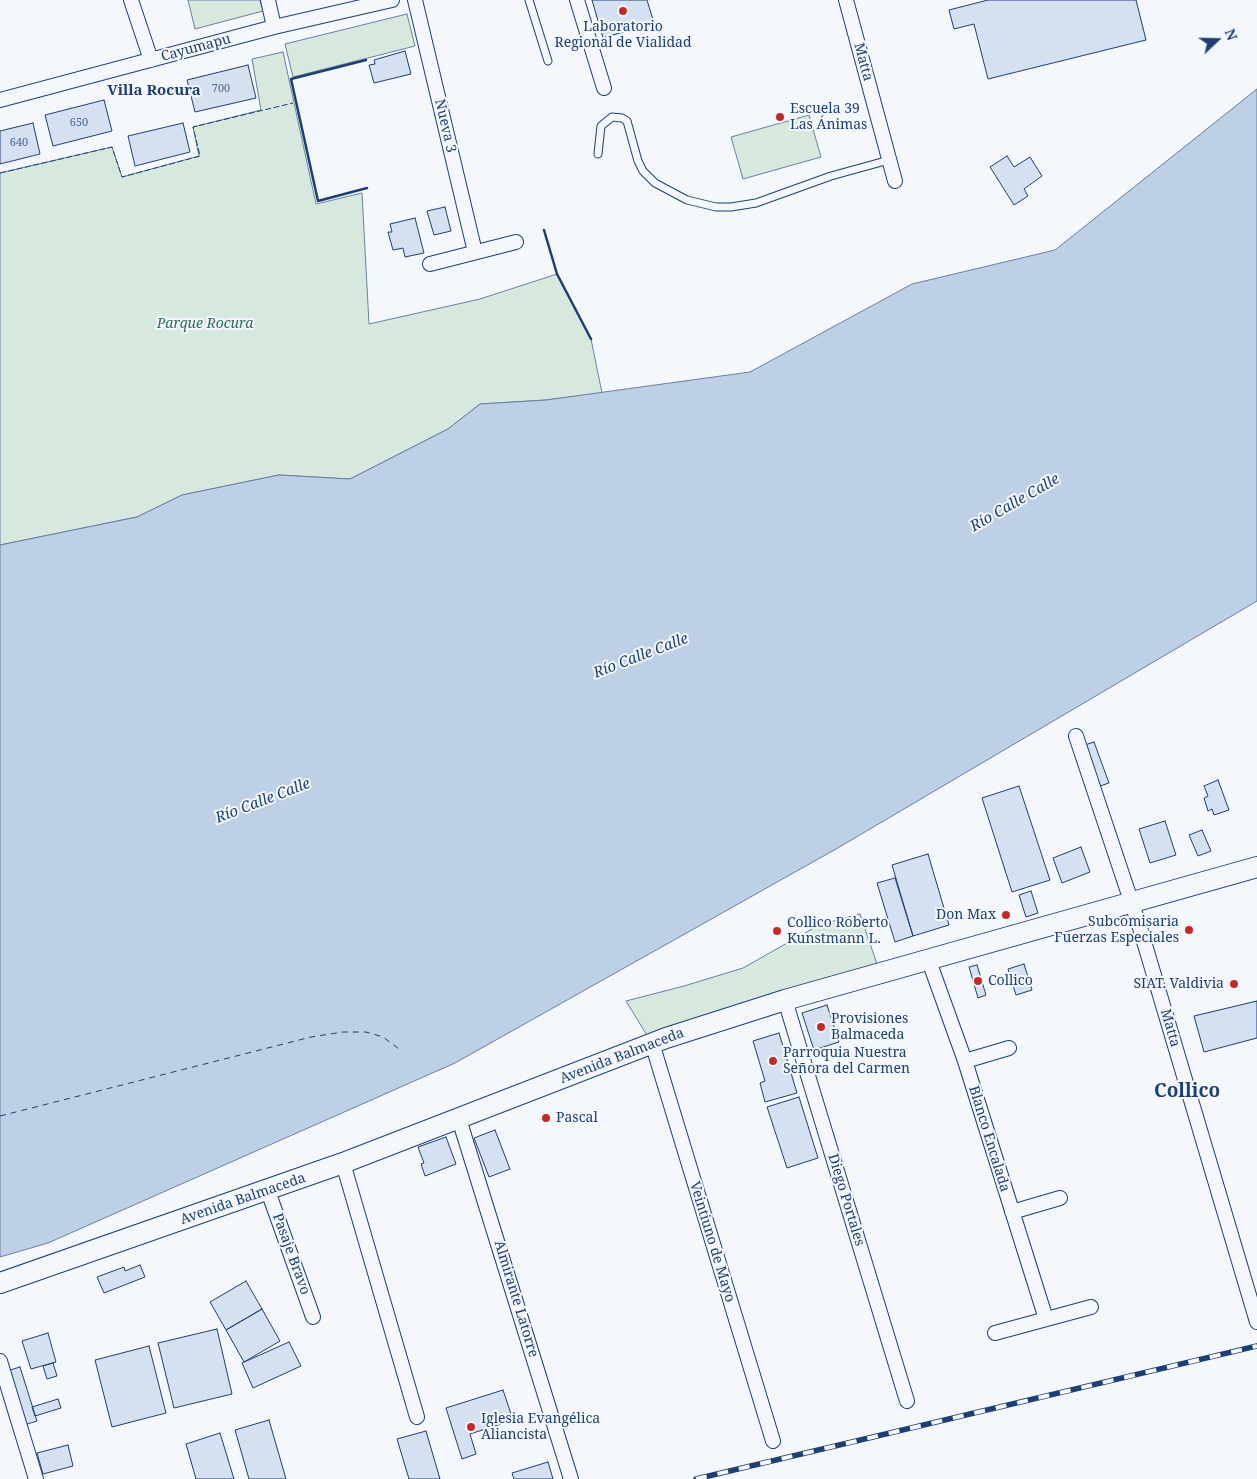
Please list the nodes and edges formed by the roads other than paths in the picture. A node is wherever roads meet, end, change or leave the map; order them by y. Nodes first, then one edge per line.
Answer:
1 (131, 0) edge
2 (268, 0) edge
3 (392, 0) edge
4 (415, 0) edge
5 (529, 0) edge
6 (578, 0) edge
7 (846, 0) edge
8 (274, 27) junction
9 (151, 60) junction
10 (548, 61) dead end
11 (604, 88) dead end
12 (0, 100) edge
13 (598, 154) dead end
14 (889, 160) junction
15 (895, 181) dead end
16 (516, 242) dead end
17 (475, 252) junction
18 (430, 264) dead end
19 (1076, 736) dead end
20 (1257, 867) edge
21 (1132, 902) junction
22 (929, 961) junction
23 (785, 1000) junction
24 (652, 1043) junction
25 (1009, 1048) dead end
26 (965, 1061) junction
27 (459, 1119) junction
28 (343, 1163) junction
29 (268, 1191) junction
30 (1060, 1198) dead end
31 (1012, 1212) junction
32 (0, 1284) edge
33 (1091, 1307) dead end
34 (313, 1317) dead end
35 (1046, 1319) junction
36 (1257, 1322) edge
37 (995, 1333) dead end
38 (0, 1361) edge
39 (907, 1401) dead end
40 (417, 1417) dead end
41 (773, 1440) dead end
42 (36, 1479) edge
43 (572, 1479) edge

1 - 9 street
2 - 8 street
3 - 8 street, Cayumapu
4 - 17 street, Nueva 3
5 - 10 lane
6 - 11 street
7 - 14 street, Matta
8 - 9 street, Cayumapu
9 - 12 street, Cayumapu
13 - 14 lane
14 - 15 street, Matta
16 - 17 street
17 - 18 street
19 - 21 street, Matta
20 - 21 main road, Avenida Balmaceda
21 - 22 main road, Avenida Balmaceda
21 - 36 street, Matta
22 - 23 main road, Avenida Balmaceda
22 - 26 street, Blanco Encalada
23 - 24 main road, Avenida Balmaceda
23 - 39 street, Diego Portales
24 - 27 main road, Avenida Balmaceda
24 - 41 street, Veintiuno de Mayo
25 - 26 street
26 - 31 street, Blanco Encalada
27 - 28 main road, Avenida Balmaceda
27 - 43 street, Almirante Latorre
28 - 29 main road, Avenida Balmaceda
28 - 40 street
29 - 32 main road, Avenida Balmaceda
29 - 34 street, Pasaje Bravo
30 - 31 street
31 - 35 street, Blanco Encalada
33 - 35 street
35 - 37 street
38 - 42 street

